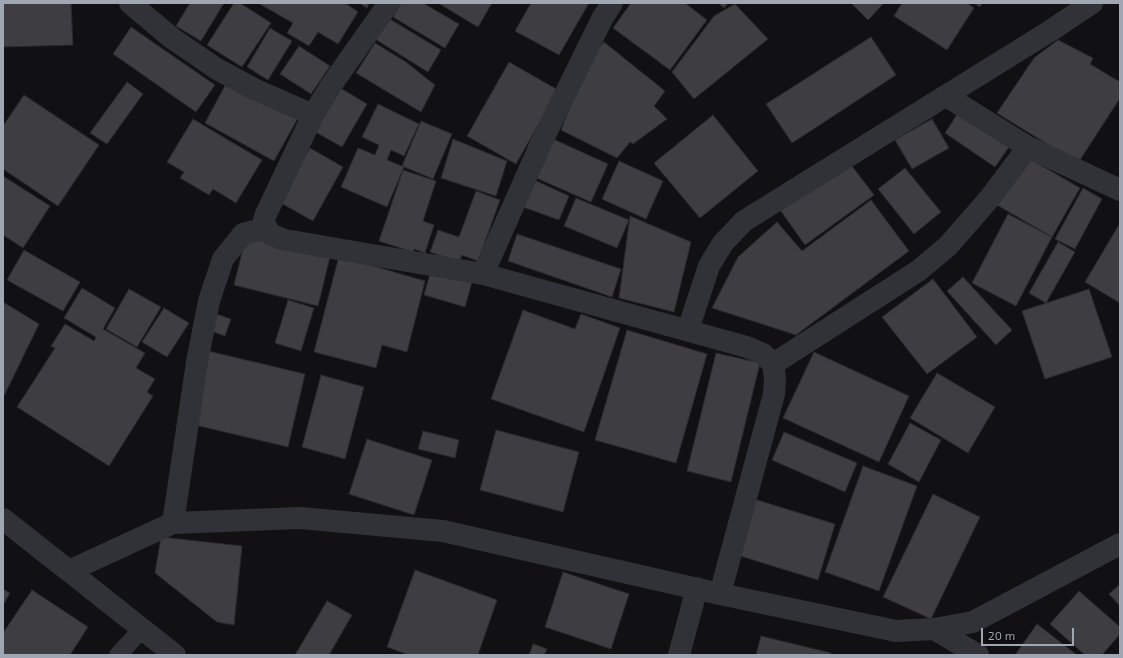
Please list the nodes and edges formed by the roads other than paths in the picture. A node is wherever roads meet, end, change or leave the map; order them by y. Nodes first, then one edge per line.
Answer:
1 (130, 3) edge
2 (389, 3) edge
3 (612, 3) edge
4 (1092, 3) edge
5 (946, 96) junction
6 (313, 115) junction
7 (1028, 147) junction
8 (1120, 190) edge
9 (266, 228) junction
10 (483, 274) junction
11 (688, 330) junction
12 (773, 364) junction
13 (3, 519) edge
14 (173, 523) junction
15 (1120, 544) edge
16 (69, 571) junction
17 (697, 588) junction
18 (720, 594) junction
19 (142, 629) junction
20 (934, 629) junction
21 (118, 655) edge
22 (175, 655) edge
23 (679, 655) edge
24 (978, 655) edge

1 - 6 street
2 - 6 street
3 - 10 street
4 - 5 street
5 - 7 street
5 - 11 street
6 - 9 street
7 - 8 street
7 - 12 street
9 - 10 street
9 - 14 street
10 - 11 street
11 - 12 street
12 - 18 street
13 - 16 street
14 - 16 street
14 - 17 street
15 - 20 street
16 - 19 street
17 - 18 street
17 - 23 street
18 - 20 street
19 - 21 lane
19 - 22 street
20 - 24 street

